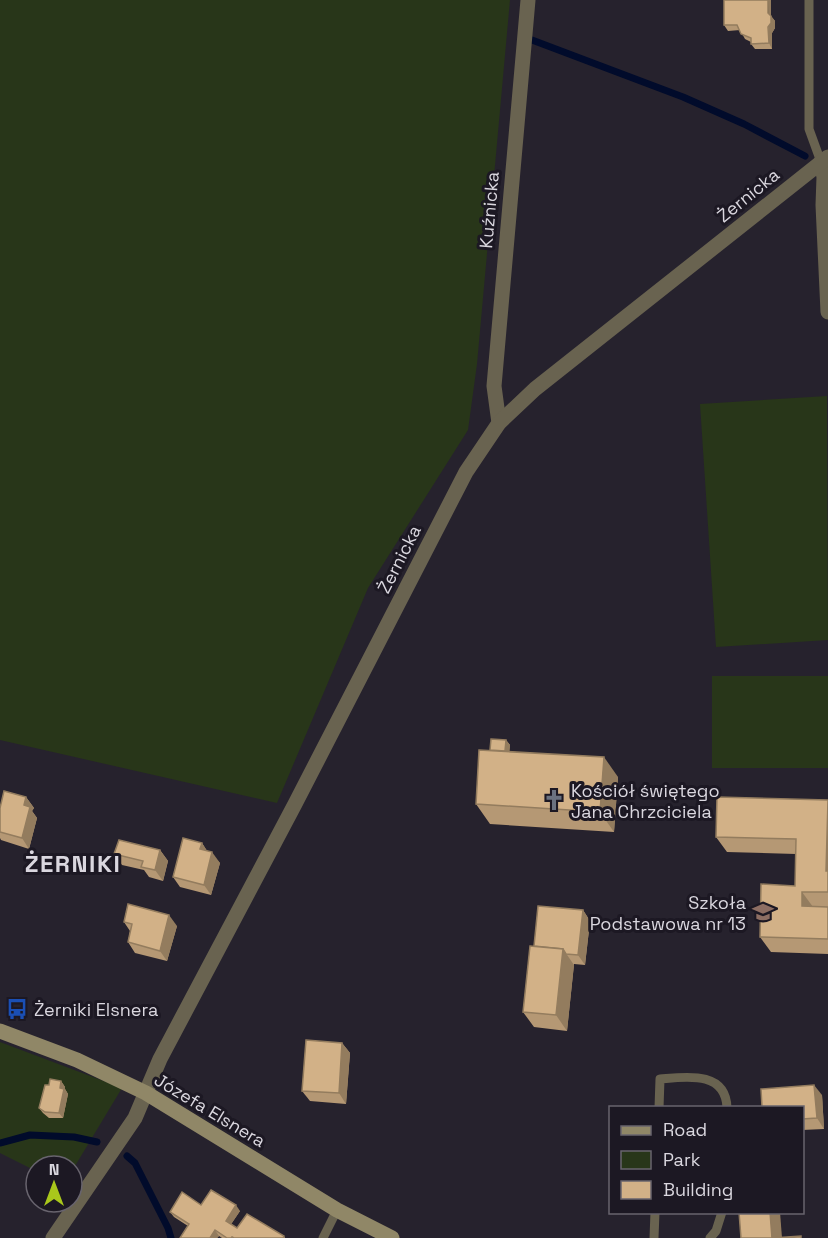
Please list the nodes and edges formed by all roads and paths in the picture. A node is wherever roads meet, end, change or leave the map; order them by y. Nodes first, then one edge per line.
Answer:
1 (528, 0) edge
2 (809, 0) edge
3 (824, 159) edge
4 (828, 312) edge
5 (499, 423) junction
6 (0, 1031) edge
7 (146, 1093) junction
8 (659, 1106) edge
9 (727, 1106) edge
10 (337, 1210) junction
11 (655, 1214) edge
12 (721, 1214) edge
13 (53, 1238) edge
14 (323, 1238) edge
15 (392, 1238) edge
16 (654, 1238) edge
17 (711, 1238) edge

1 - 5 street, Kuźnicka
2 - 3 lane
3 - 4 street
3 - 5 street, Żernicka
5 - 7 street, Żernicka
6 - 7 street, Józefa Elsnera
7 - 10 street, Józefa Elsnera
7 - 13 street, Żernicka
8 - 9 lane
10 - 14 lane
10 - 15 street, Józefa Elsnera
11 - 16 lane
12 - 17 lane

